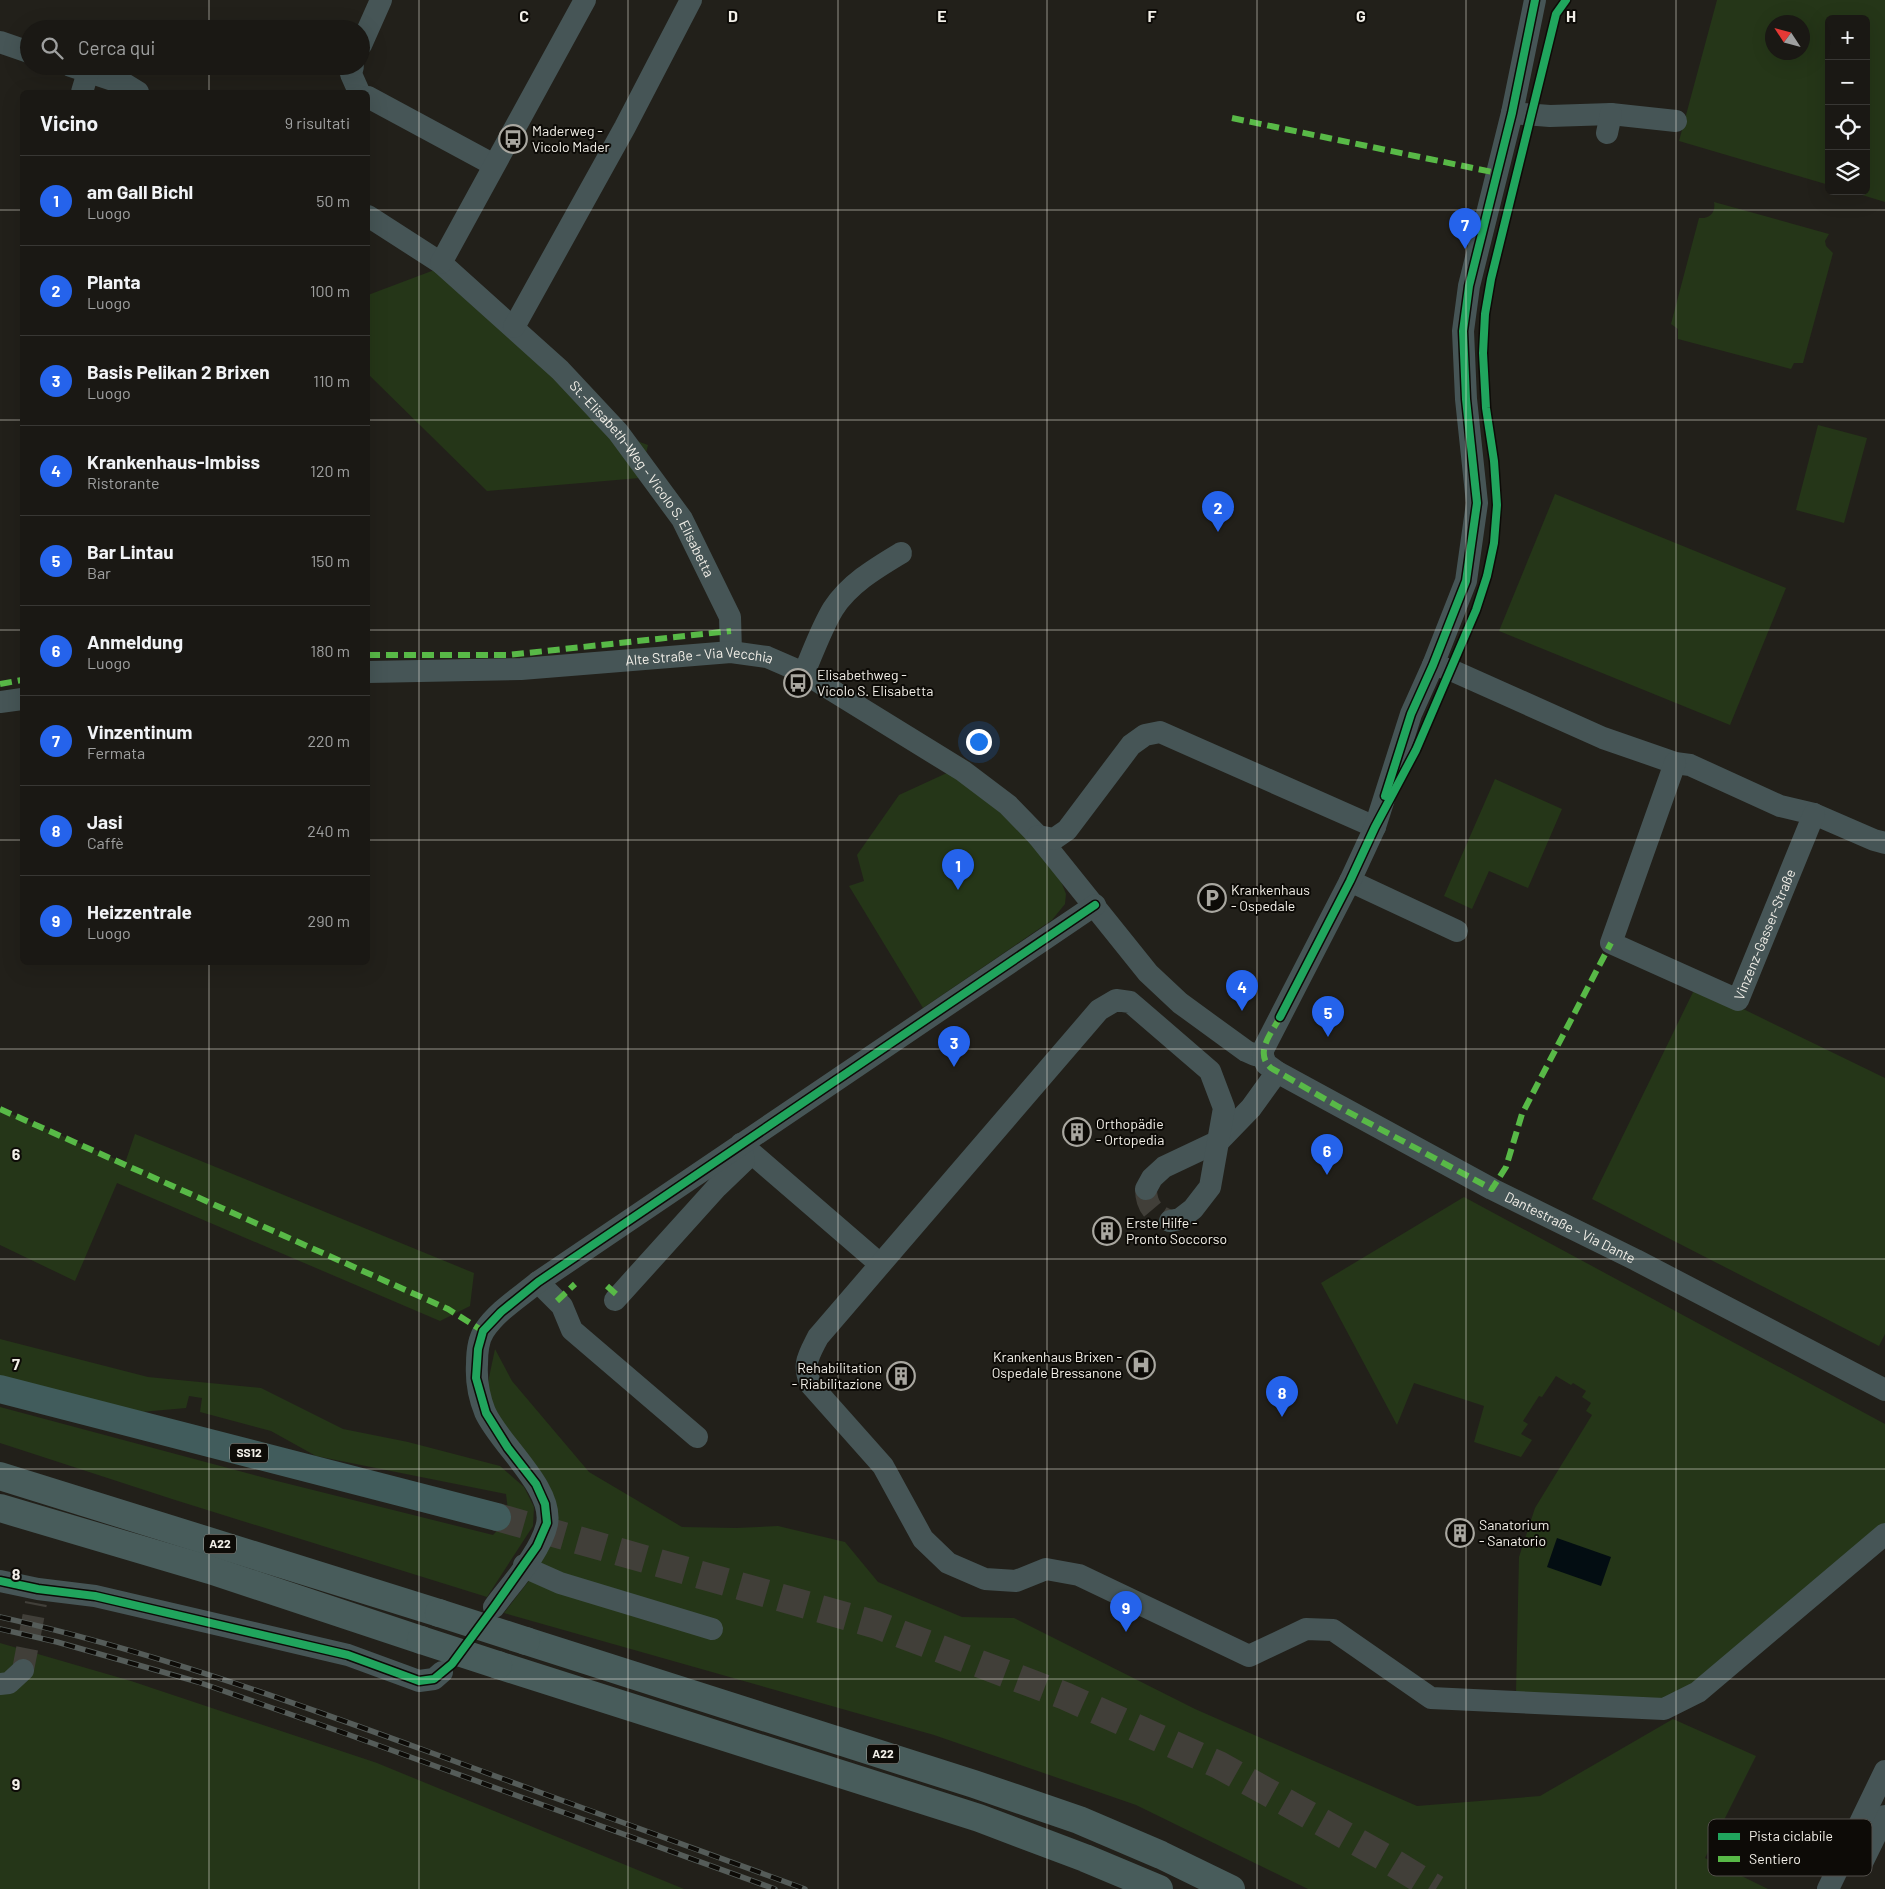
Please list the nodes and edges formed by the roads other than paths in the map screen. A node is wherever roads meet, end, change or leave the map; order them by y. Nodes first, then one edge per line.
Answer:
1 (381, 0) edge
2 (585, 0) edge
3 (691, 0) edge
4 (1535, 0) edge
5 (370, 25) edge
6 (0, 42) edge
7 (20, 49) edge
8 (351, 75) edge
9 (80, 77) edge
10 (135, 90) edge
11 (358, 90) edge
12 (370, 98) edge
13 (1512, 113) junction
14 (1676, 121) dead end
15 (494, 165) junction
16 (370, 217) edge
17 (441, 263) junction
18 (514, 327) junction
19 (901, 553) dead end
20 (731, 652) junction
21 (1433, 664) junction
22 (370, 672) edge
23 (804, 673) junction
24 (20, 699) edge
25 (0, 702) edge
26 (1675, 763) junction
27 (1814, 814) junction
28 (1375, 827) junction
29 (1038, 836) junction
30 (1885, 843) edge
31 (1350, 881) junction
32 (1095, 905) junction
33 (1457, 931) dead end
34 (1270, 1064) junction
35 (1219, 1141) junction
36 (741, 1144) junction
37 (1146, 1189) dead end
38 (1170, 1221) dead end
39 (880, 1264) junction
40 (538, 1282) junction
41 (615, 1300) dead end
42 (0, 1389) edge
43 (1885, 1390) edge
44 (697, 1437) dead end
45 (0, 1476) edge
46 (0, 1508) edge
47 (497, 1517) tunnel mouth
48 (1885, 1534) edge
49 (524, 1565) junction
50 (0, 1581) edge
51 (494, 1607) dead end
52 (712, 1629) dead end
53 (23, 1670) tunnel mouth
54 (442, 1672) dead end
55 (0, 1684) edge
56 (1885, 1771) edge
57 (1885, 1816) edge
58 (1862, 1819) edge
59 (1872, 1843) edge
60 (1834, 1876) edge
61 (1159, 1889) edge
62 (1231, 1889) edge
63 (1828, 1889) edge

1 - 5 street
2 - 15 street
3 - 18 street
4 - 13 street
6 - 7 street
8 - 11 street
9 - 10 street
12 - 15 street
13 - 14 street
13 - 21 street
15 - 17 street
16 - 17 street, St.-Elisabeth-Weg - Vicolo S. Elisabetta
17 - 18 street, St.-Elisabeth-Weg - Vicolo S. Elisabetta
18 - 20 street, St.-Elisabeth-Weg - Vicolo S. Elisabetta
19 - 23 street
20 - 22 street, Alte Straße - Via Vecchia
20 - 23 street, Alte Straße - Via Vecchia
21 - 26 street
21 - 28 street
23 - 29 street, Alte Straße - Via Vecchia
24 - 25 street
26 - 27 street
26 - 27 street, Vinzenz-Gasser-Straße
27 - 30 street
28 - 29 street
28 - 31 street
29 - 32 street, Alte Straße - Via Vecchia
31 - 33 street
31 - 34 street
32 - 34 street, Dantestraße - Via Dante
32 - 36 street
34 - 35 street
34 - 43 street, Dantestraße - Via Dante
35 - 37 street
35 - 38 street
35 - 39 street
36 - 39 street
36 - 40 street
36 - 41 street
39 - 48 street
40 - 44 street
40 - 49 street
42 - 47 main road, SS12
45 - 62 highway, A22, bridge
46 - 61 highway, A22, bridge
49 - 51 street
49 - 52 street
50 - 54 street
53 - 55 street
56 - 58 street
57 - 59 street
60 - 63 street

